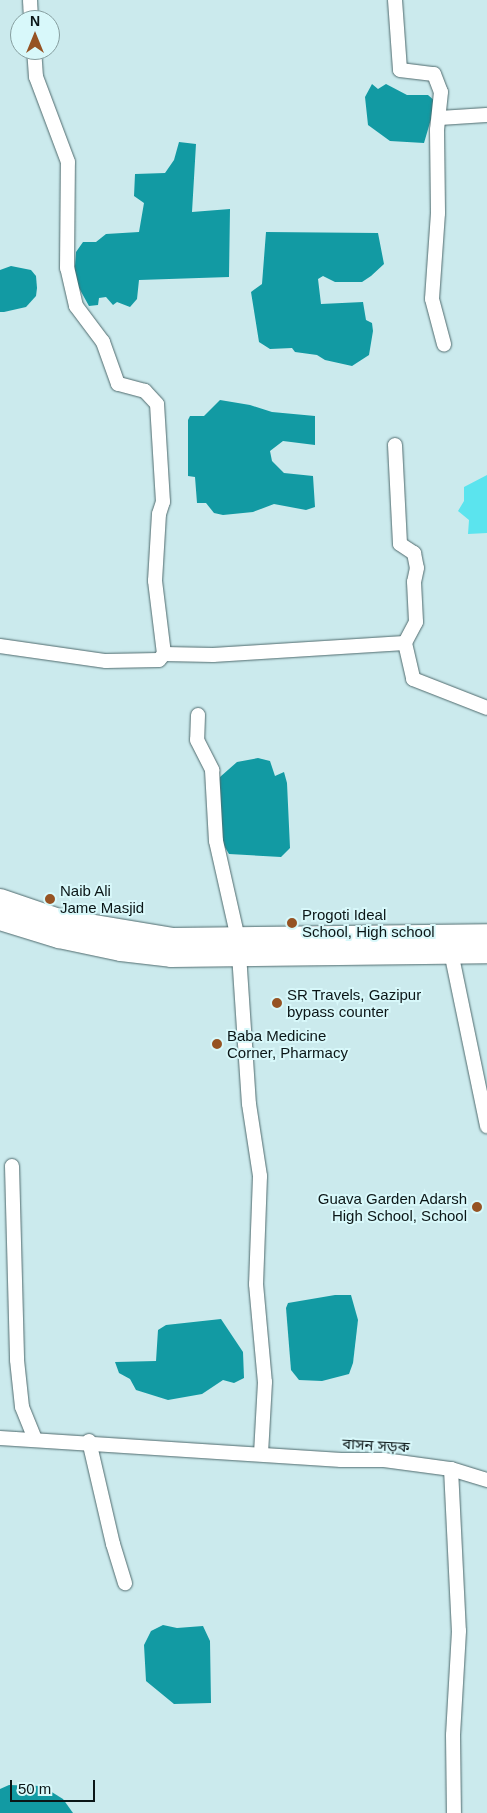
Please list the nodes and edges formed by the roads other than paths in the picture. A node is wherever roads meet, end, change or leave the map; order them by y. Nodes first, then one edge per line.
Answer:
1 (395, 0) edge
2 (35, 60) edge
3 (487, 114) edge
4 (439, 118) junction
5 (444, 344) dead end
6 (395, 445) dead end
7 (406, 643) junction
8 (0, 646) edge
9 (164, 654) junction
10 (487, 708) edge
11 (198, 715) dead end
12 (0, 900) edge
13 (0, 919) edge
14 (487, 935) edge
15 (239, 948) junction
16 (450, 952) junction
17 (487, 952) edge
18 (487, 1126) edge
19 (12, 1166) dead end
20 (0, 1438) edge
21 (35, 1439) junction
22 (89, 1441) junction
23 (261, 1453) junction
24 (451, 1469) junction
25 (487, 1480) edge
26 (126, 1583) dead end
27 (454, 1813) edge

1 - 4 street
2 - 9 street
3 - 4 street
4 - 5 street
6 - 7 street
7 - 9 street
7 - 10 street
8 - 9 street
11 - 15 street
12 - 15 highway
13 - 15 highway
14 - 15 highway
15 - 16 highway
15 - 23 street
16 - 17 highway
16 - 18 street
19 - 21 street
20 - 21 street, বাসন সড়ক
21 - 22 street, বাসন সড়ক
22 - 23 street, বাসন সড়ক
22 - 26 street
23 - 24 street, বাসন সড়ক
24 - 25 street, বাসন সড়ক
24 - 27 street

